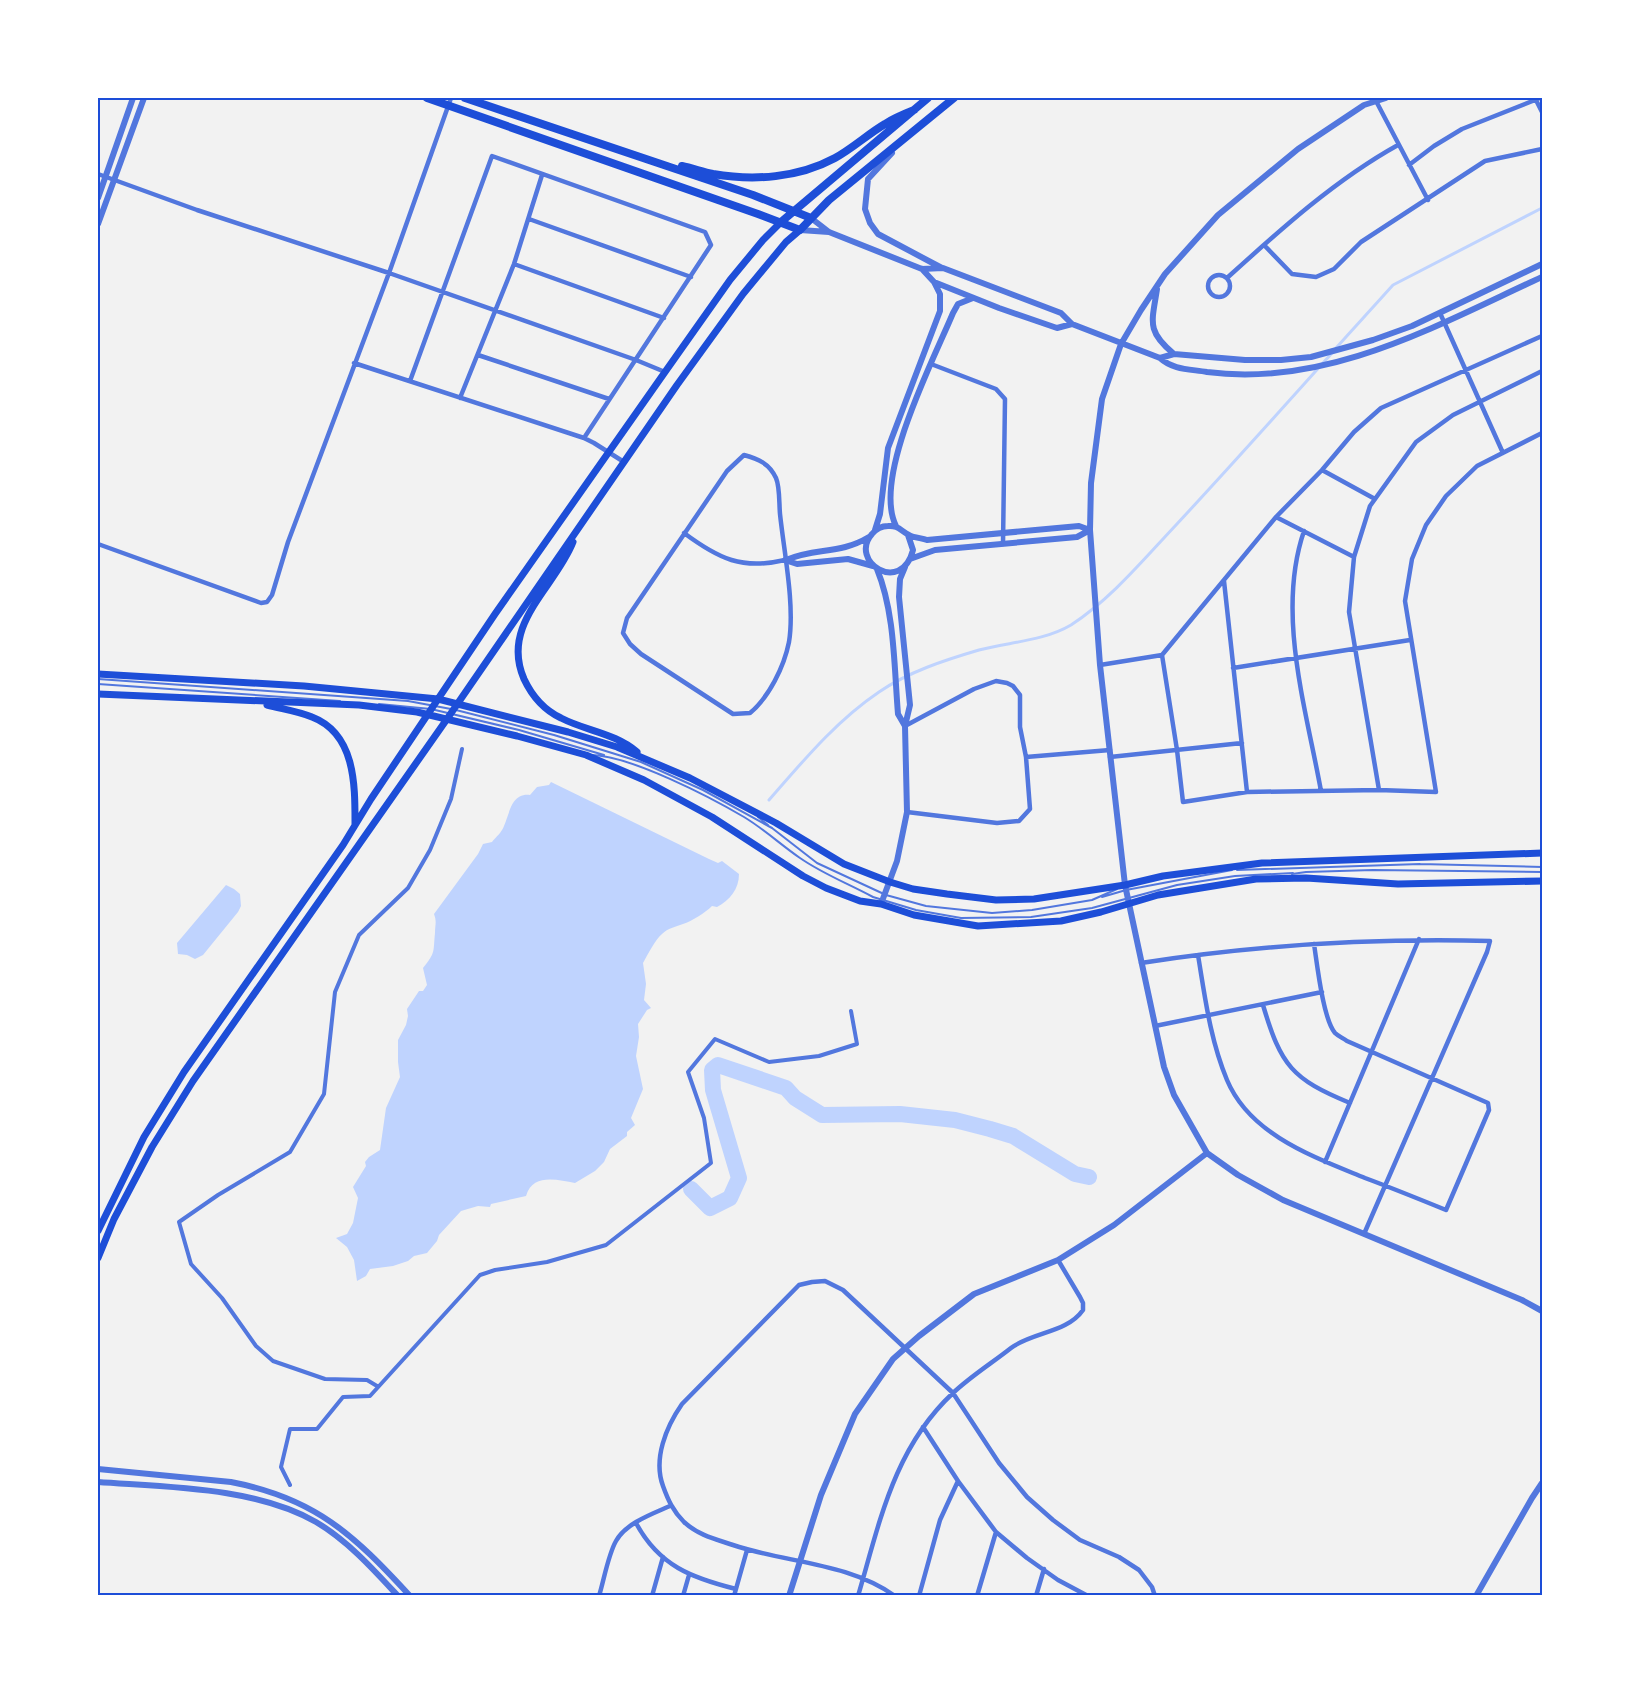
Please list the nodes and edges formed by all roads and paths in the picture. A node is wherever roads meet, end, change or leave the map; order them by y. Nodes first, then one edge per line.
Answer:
1 (133, 98) edge
2 (144, 98) edge
3 (427, 98) edge
4 (465, 98) edge
5 (928, 98) edge
6 (954, 98) edge
7 (1386, 98) edge
8 (1537, 98) edge
9 (450, 101) edge
10 (1376, 101) junction
11 (914, 110) junction
12 (1542, 112) edge
13 (908, 135) junction
14 (1398, 145) junction
15 (1542, 149) edge
16 (656, 162) junction
17 (1409, 165) junction
18 (98, 174) edge
19 (542, 175) junction
20 (105, 177) junction
21 (114, 180) junction
22 (98, 198) edge
23 (1428, 200) junction
24 (794, 211) junction
25 (811, 218) junction
26 (529, 219) junction
27 (781, 222) junction
28 (98, 224) edge
29 (800, 230) junction
30 (829, 232) junction
31 (1263, 245) junction
32 (514, 264) junction
33 (1542, 264) edge
34 (943, 268) junction
35 (922, 269) junction
36 (389, 273) junction
37 (691, 277) junction
38 (1542, 277) edge
39 (1227, 278) junction
40 (934, 282) junction
41 (1158, 286) junction
42 (443, 292) junction
43 (973, 298) junction
44 (496, 310) junction
45 (1440, 313) junction
46 (664, 318) junction
47 (1444, 322) junction
48 (1071, 324) junction
49 (1542, 336) edge
50 (1121, 344) junction
51 (1174, 354) junction
52 (478, 355) junction
53 (1160, 358) junction
54 (636, 360) junction
55 (354, 363) junction
56 (931, 364) junction
57 (1466, 371) junction
58 (1542, 371) edge
59 (665, 372) junction
60 (410, 381) junction
61 (460, 398) junction
62 (609, 399) junction
63 (1479, 402) junction
64 (1542, 433) edge
65 (584, 438) junction
66 (609, 453) junction
67 (1503, 453) junction
68 (624, 462) junction
69 (1322, 470) junction
70 (1375, 498) junction
71 (1276, 517) junction
72 (896, 526) junction
73 (578, 530) junction
74 (1090, 530) junction
75 (874, 531) junction
76 (1304, 531) junction
77 (684, 533) junction
78 (1002, 533) junction
79 (908, 535) junction
80 (869, 537) junction
81 (98, 544) edge
82 (1003, 544) junction
83 (1354, 557) junction
84 (910, 559) junction
85 (785, 561) junction
86 (906, 567) junction
87 (875, 568) junction
88 (1224, 580) junction
89 (1410, 640) junction
90 (1355, 650) junction
91 (1162, 655) junction
92 (1296, 658) junction
93 (1100, 665) junction
94 (1233, 668) junction
95 (98, 674) edge
96 (98, 679) edge
97 (98, 684) edge
98 (98, 694) edge
99 (256, 702) junction
100 (433, 707) junction
101 (452, 712) junction
102 (905, 726) junction
103 (1242, 743) junction
104 (462, 749) dead end
105 (1177, 750) junction
106 (1110, 753) junction
107 (586, 755) junction
108 (604, 755) junction
109 (643, 757) junction
110 (1026, 757) junction
111 (1321, 790) junction
112 (1379, 790) junction
113 (1247, 792) junction
114 (744, 807) junction
115 (907, 812) junction
116 (355, 825) junction
117 (772, 828) junction
118 (1542, 853) edge
119 (1393, 859) junction
120 (1420, 864) junction
121 (1542, 867) edge
122 (1542, 872) edge
123 (1293, 873) junction
124 (1280, 878) junction
125 (1542, 881) edge
126 (890, 882) junction
127 (1127, 894) junction
128 (884, 899) junction
129 (1419, 939) junction
130 (1314, 944) junction
131 (1197, 955) junction
132 (1142, 963) junction
133 (1322, 992) junction
134 (1263, 1005) junction
135 (851, 1011) dead end
136 (1208, 1017) junction
137 (1155, 1026) junction
138 (1372, 1052) junction
139 (1432, 1078) junction
140 (1350, 1103) junction
141 (1207, 1153) junction
142 (1325, 1162) junction
143 (1384, 1185) junction
144 (98, 1231) edge
145 (1364, 1234) junction
146 (98, 1257) edge
147 (1058, 1260) junction
148 (1542, 1311) edge
149 (906, 1348) junction
150 (377, 1386) junction
151 (953, 1392) junction
152 (923, 1427) junction
153 (98, 1469) edge
154 (958, 1481) junction
155 (98, 1482) edge
156 (1542, 1484) edge
157 (290, 1485) dead end
158 (670, 1506) junction
159 (636, 1523) junction
160 (996, 1532) junction
161 (747, 1550) junction
162 (663, 1557) junction
163 (799, 1560) junction
164 (1044, 1569) junction
165 (689, 1575) junction
166 (863, 1578) junction
167 (736, 1589) junction
168 (398, 1596) edge
169 (410, 1596) edge
170 (599, 1596) edge
171 (652, 1596) edge
172 (683, 1596) edge
173 (734, 1596) edge
174 (789, 1596) edge
175 (858, 1596) edge
176 (895, 1596) edge
177 (919, 1596) edge
178 (977, 1596) edge
179 (1036, 1596) edge
180 (1088, 1596) edge
181 (1155, 1596) edge
182 (1476, 1596) edge

1 - 20 street
2 - 21 street
3 - 9 main road
4 - 16 main road
5 - 11 main road
6 - 13 main road
7 - 10 street
8 - 12 street
8 - 17 street
9 - 27 main road
9 - 36 street
10 - 14 street
10 - 41 street
11 - 16 main road
11 - 24 main road
13 - 25 main road
13 - 34 street
14 - 17 street
14 - 31 street
15 - 23 street
16 - 24 main road
17 - 23 street
18 - 20 street
19 - 26 street
19 - 37 street
19 - 42 street
20 - 21 street
20 - 22 street
21 - 28 street
21 - 36 street
23 - 31 street
24 - 25 main road
24 - 27 main road
25 - 29 main road
25 - 30 street
26 - 32 street
26 - 37 street
27 - 29 main road
27 - 59 main road
29 - 30 street
29 - 68 main road
30 - 35 street
31 - 39 street
32 - 44 street
32 - 46 street
33 - 45 street
34 - 35 street
34 - 48 street
35 - 40 street
36 - 42 street
36 - 55 street
37 - 46 street
38 - 47 street
39 - 39 street
40 - 43 street
40 - 75 street
41 - 50 street
41 - 51 street
42 - 44 street
42 - 60 street
43 - 48 street
43 - 56 street
44 - 52 street
44 - 54 street
45 - 47 street
45 - 51 street
46 - 54 street
47 - 53 street
47 - 57 street
48 - 50 street
49 - 57 street
50 - 53 street
50 - 74 street
51 - 53 street
52 - 61 street
52 - 62 street
54 - 59 street
54 - 62 street
55 - 60 street
55 - 81 street
56 - 72 street
56 - 78 street
57 - 63 street
57 - 69 street
58 - 63 street
59 - 66 main road
60 - 61 street
61 - 65 street
62 - 65 street
63 - 67 street
63 - 70 street
64 - 67 street
65 - 66 street
66 - 68 street
66 - 100 main road
67 - 89 street
68 - 73 main road
69 - 70 street
69 - 71 street
70 - 83 street
71 - 76 street
71 - 88 street
72 - 75 street
72 - 79 street
73 - 101 main road
73 - 109 main road
74 - 78 street
74 - 82 street
74 - 93 street
75 - 80 street
76 - 83 street
76 - 92 street
77 - 85 street
77 - 85 street
77 - 85 street
78 - 79 street
78 - 82 street
79 - 84 street
80 - 85 street
80 - 87 street
82 - 84 street
83 - 90 street
84 - 86 street
85 - 87 street
86 - 87 street
86 - 102 street
87 - 102 street
88 - 91 street
88 - 94 street
89 - 90 street
89 - 112 street
90 - 92 street
90 - 112 street
91 - 93 street
91 - 105 street
92 - 94 street
92 - 111 street
93 - 106 street
94 - 103 street
95 - 100 main road
96 - 100 lane
97 - 100 lane
98 - 99 main road
99 - 100 main road
99 - 116 main road
100 - 101 main road
100 - 101 main road
100 - 116 main road
101 - 107 main road
101 - 108 lane
101 - 109 main road
101 - 117 lane
101 - 146 main road
102 - 110 street
102 - 115 street
103 - 105 street
103 - 113 street
104 - 150 street
105 - 106 street
105 - 113 street
106 - 110 street
106 - 127 street
107 - 108 lane
107 - 128 main road
108 - 128 lane
109 - 114 main road
110 - 115 street
111 - 112 street
111 - 113 street
114 - 117 lane
114 - 126 main road
115 - 126 street
116 - 144 main road
117 - 128 lane
118 - 119 main road
119 - 120 lane
119 - 127 main road
120 - 121 lane
120 - 127 lane
122 - 123 lane
123 - 124 lane
123 - 127 lane
124 - 125 main road
124 - 127 main road
126 - 127 main road
126 - 128 street
127 - 128 lane
127 - 128 main road
127 - 132 street
129 - 130 street
129 - 138 street
129 - 139 street
130 - 131 street
130 - 133 street
131 - 132 street
131 - 136 street
132 - 137 street
133 - 134 street
133 - 138 street
134 - 136 street
134 - 140 street
135 - 150 street
136 - 137 street
136 - 142 street
137 - 141 street
138 - 139 street
138 - 140 street
139 - 143 street
139 - 143 street
140 - 142 street
141 - 145 street
141 - 147 street
142 - 143 street
143 - 145 street
145 - 148 street
147 - 149 street
147 - 151 street
149 - 151 street
149 - 158 street
149 - 163 street
150 - 157 street
151 - 152 street
151 - 181 street
152 - 154 street
152 - 166 street
153 - 169 street
154 - 160 street
154 - 177 street
155 - 168 street
156 - 182 street
158 - 159 street
158 - 161 street
159 - 162 street
159 - 170 street
160 - 164 street
160 - 178 street
161 - 163 street
161 - 167 street
162 - 165 street
162 - 171 street
163 - 166 street
163 - 174 street
164 - 179 street
164 - 180 street
165 - 167 street
165 - 172 street
166 - 175 street
166 - 176 street
167 - 173 street

